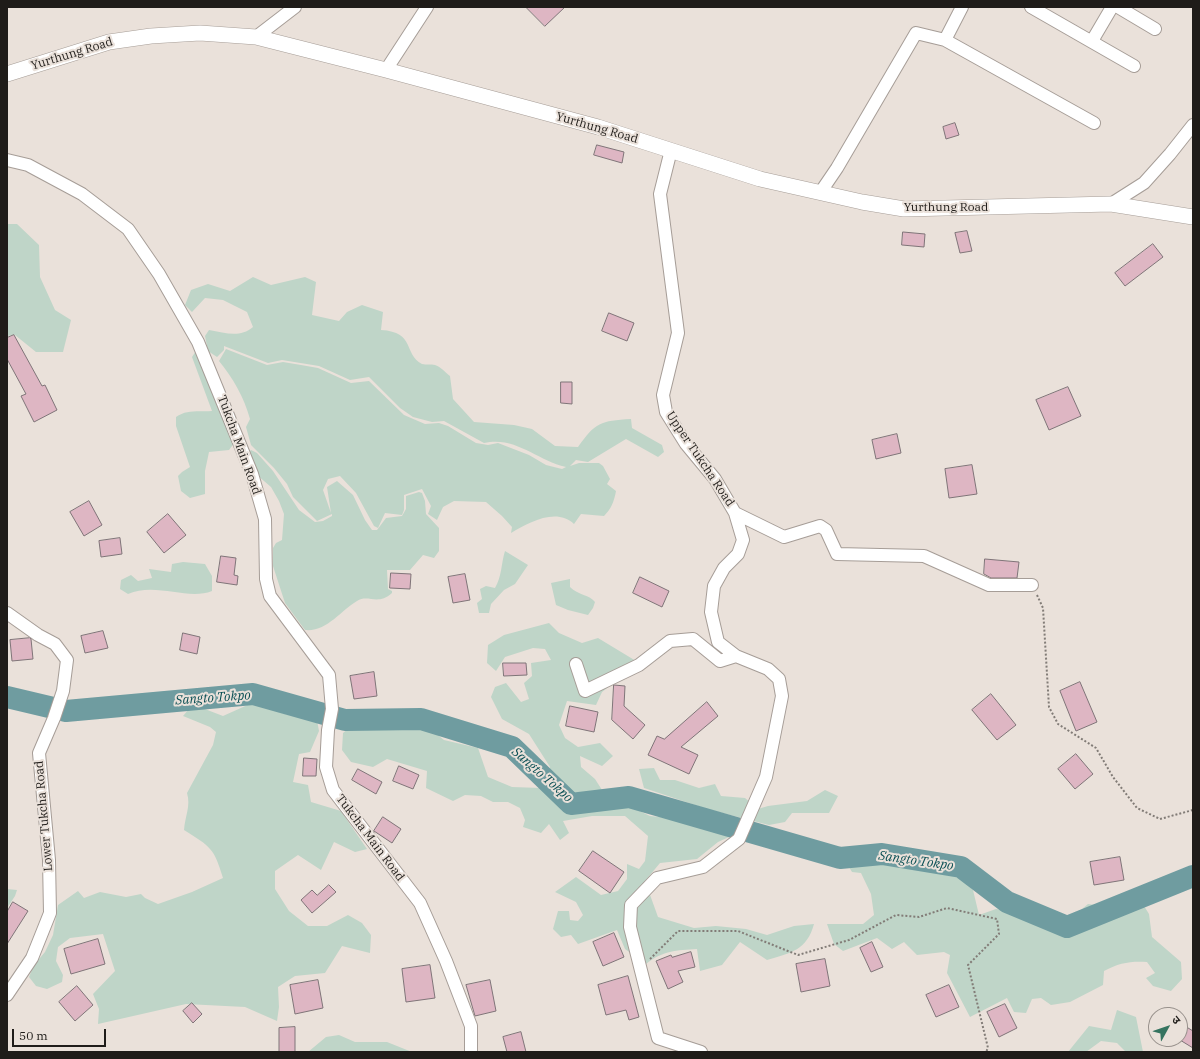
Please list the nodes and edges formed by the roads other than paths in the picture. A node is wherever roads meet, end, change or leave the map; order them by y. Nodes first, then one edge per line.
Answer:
1 (295, 7) edge
2 (428, 7) edge
3 (962, 7) edge
4 (1031, 7) edge
5 (1112, 7) edge
6 (1118, 7) edge
7 (1155, 29) dead end
8 (256, 37) junction
9 (944, 40) junction
10 (1092, 41) junction
11 (1134, 66) dead end
12 (386, 70) junction
13 (7, 74) edge
14 (1094, 123) dead end
15 (1193, 125) edge
16 (671, 150) junction
17 (7, 160) edge
18 (820, 193) junction
19 (1111, 204) junction
20 (1193, 217) edge
21 (735, 512) junction
22 (1032, 585) road end
23 (7, 613) edge
24 (736, 656) junction
25 (576, 664) dead end
26 (7, 995) edge
27 (471, 1052) edge
28 (701, 1052) edge

1 - 8 street
2 - 12 street
3 - 9 street
4 - 10 street
5 - 10 street
6 - 7 street
8 - 12 main road, Yurthung Road
8 - 13 main road, Yurthung Road
9 - 14 street
9 - 18 street
10 - 11 street
12 - 16 main road, Yurthung Road
15 - 19 street
16 - 18 main road, Yurthung Road
16 - 21 street, Upper Tukcha Road
17 - 27 street, Tukcha Main Road
18 - 19 main road, Yurthung Road
19 - 20 main road, Yurthung Road
21 - 22 street
21 - 24 street, Upper Tukcha Road
23 - 26 street, Lower Tukcha Road
24 - 25 street
24 - 28 street, Upper Tukcha Road

